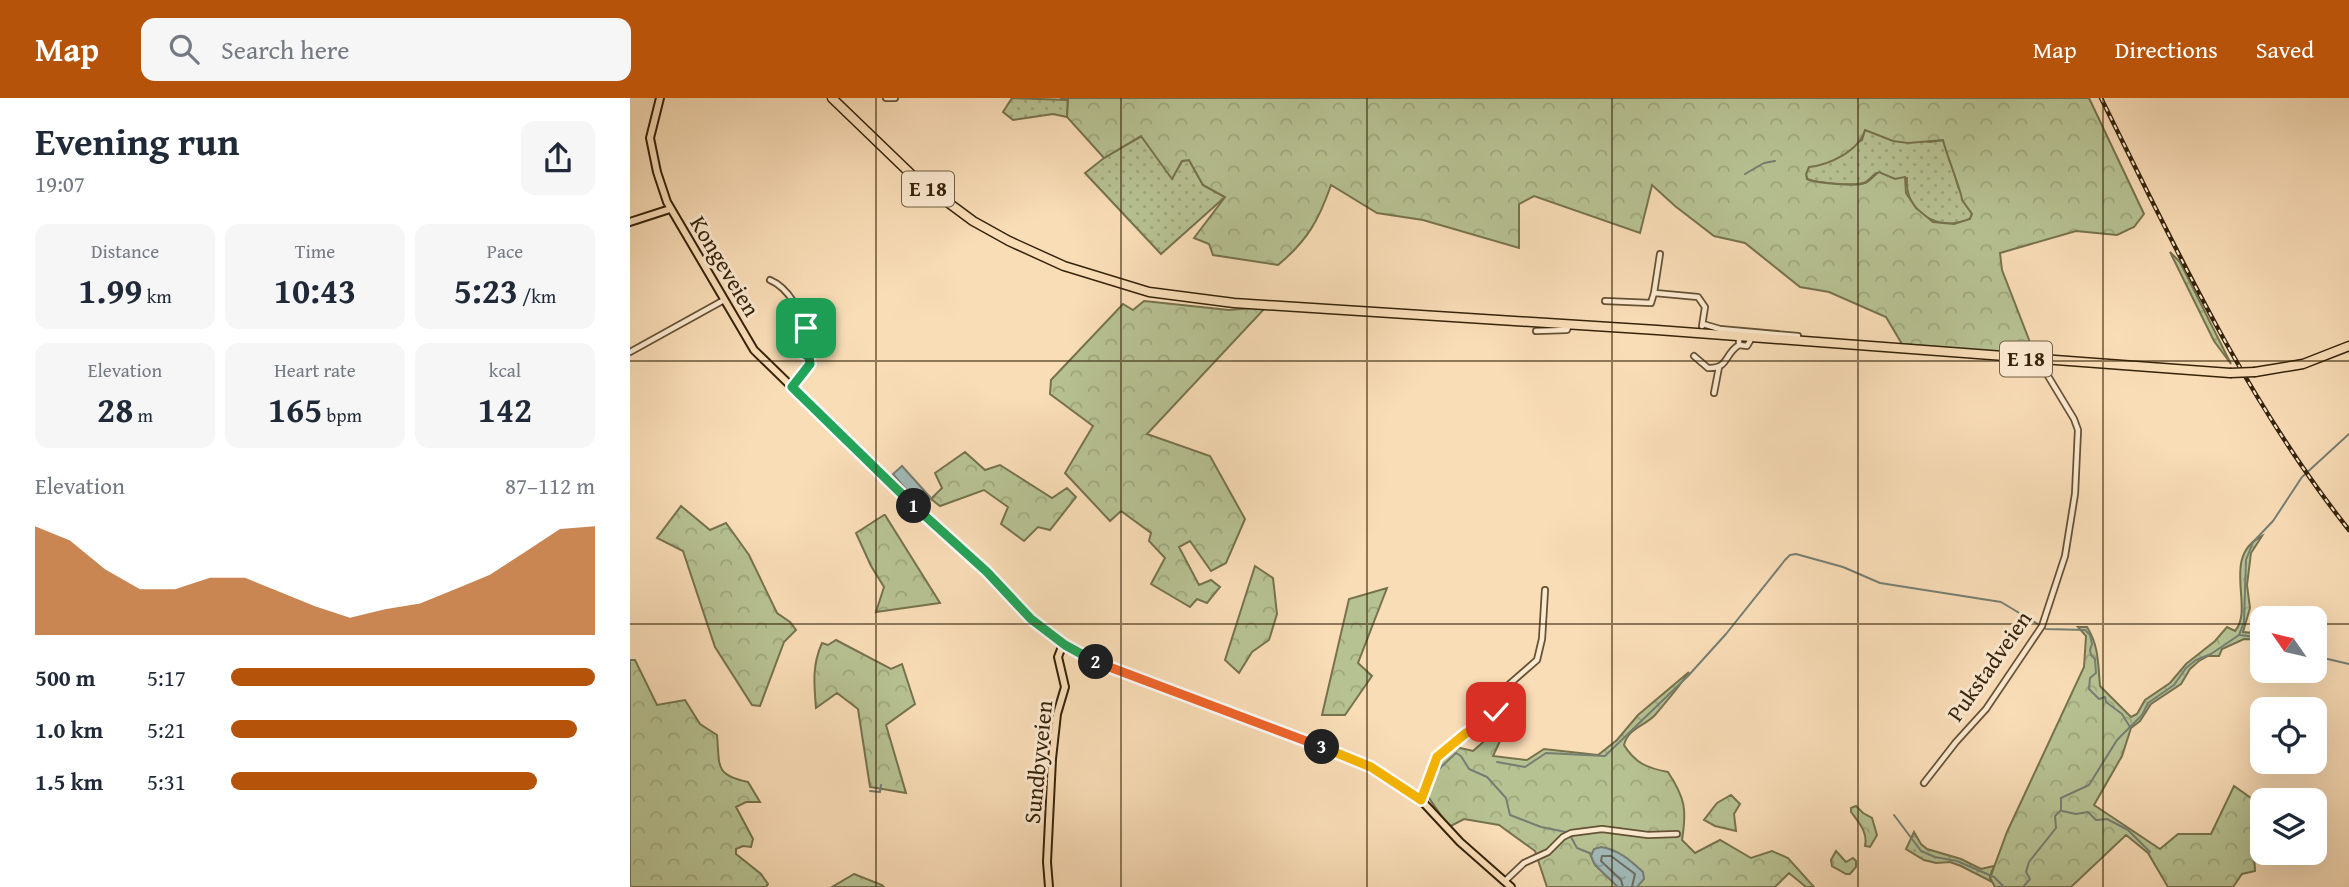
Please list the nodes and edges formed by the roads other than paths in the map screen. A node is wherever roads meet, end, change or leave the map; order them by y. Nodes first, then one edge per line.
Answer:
1 (660, 98) edge
2 (832, 98) edge
3 (886, 98) edge
4 (895, 98) edge
5 (670, 209) junction
6 (630, 222) edge
7 (1660, 254) dead end
8 (770, 281) dead end
9 (1654, 293) junction
10 (724, 300) junction
11 (1605, 301) dead end
12 (1701, 329) junction
13 (1798, 336) dead end
14 (1739, 341) junction
15 (1750, 341) dead end
16 (2349, 346) edge
17 (630, 352) edge
18 (1694, 356) dead end
19 (2042, 360) junction
20 (1719, 367) junction
21 (792, 387) junction
22 (1714, 393) dead end
23 (1545, 590) dead end
24 (1063, 643) junction
25 (1924, 783) dead end
26 (1421, 800) junction
27 (1677, 834) dead end
28 (1505, 881) junction
29 (1049, 887) edge
30 (1511, 887) edge

1 - 5 main road, Kongeveien
2 - 12 highway, E 18
3 - 4 street
5 - 6 main road
5 - 10 main road, Kongeveien
7 - 9 street
8 - 21 street
9 - 11 street
9 - 12 street
10 - 17 street
10 - 21 main road, Kongeveien
12 - 13 street
12 - 14 highway, E 18
14 - 15 street
14 - 19 highway, E 18
14 - 20 street
16 - 19 highway, E 18, bridge
18 - 20 street
19 - 25 street, Pukstadveien
20 - 22 street
21 - 24 main road, Kongeveien
23 - 26 street
24 - 26 main road, Kongeveien
24 - 29 main road, Sundbyveien
26 - 28 main road, Kongeveien
27 - 28 street
28 - 30 main road, Kongeveien

